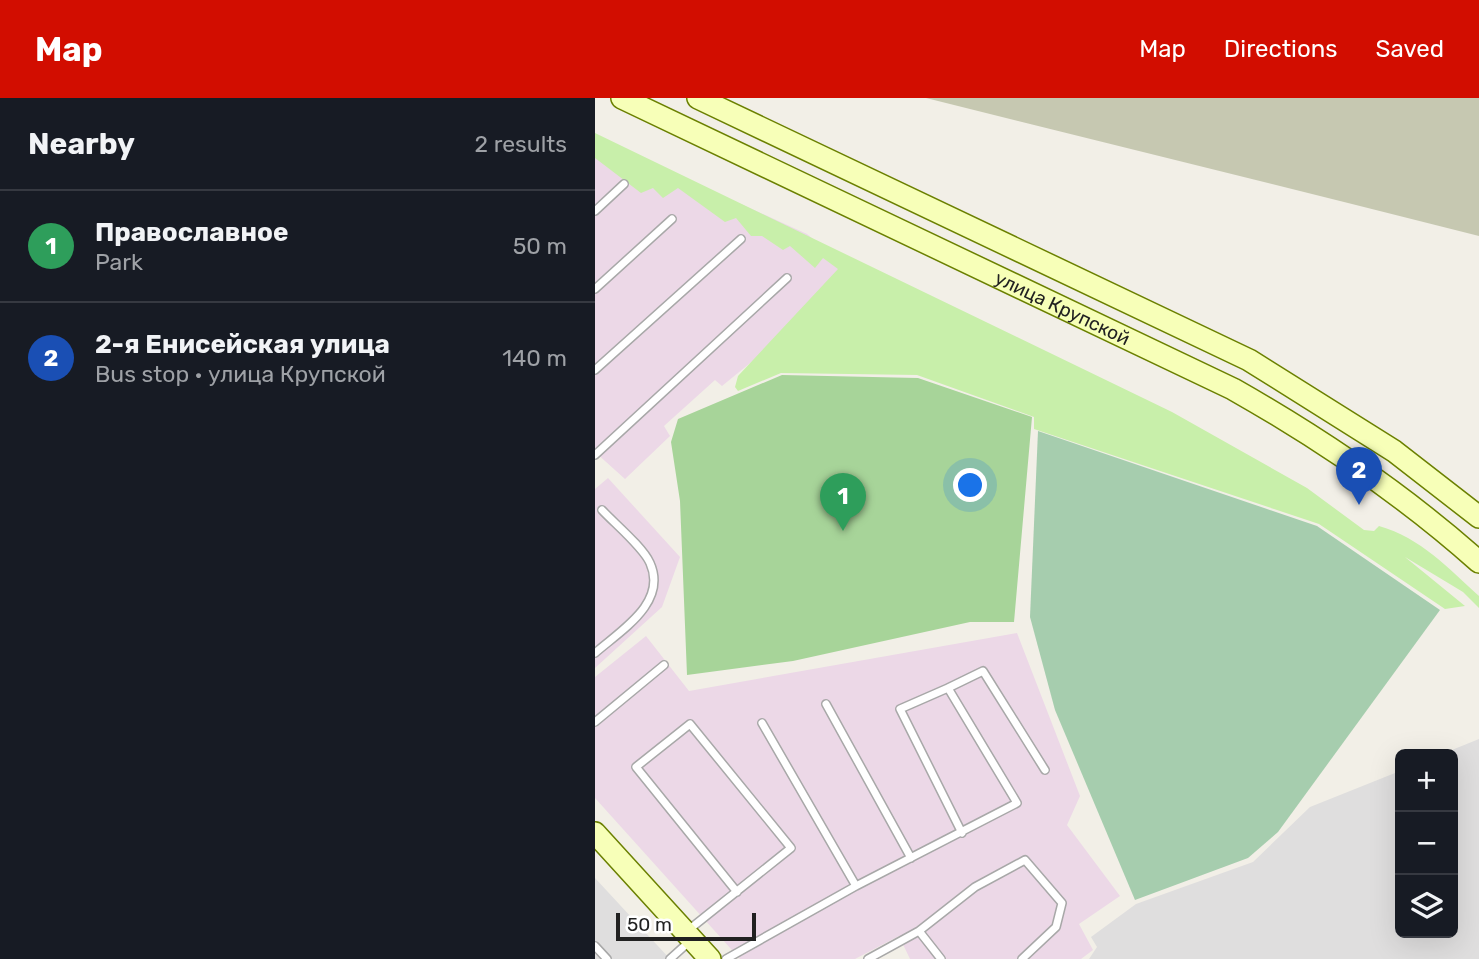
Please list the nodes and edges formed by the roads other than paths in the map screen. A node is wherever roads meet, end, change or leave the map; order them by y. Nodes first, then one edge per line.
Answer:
1 (622, 98) edge
2 (698, 98) edge
3 (624, 184) dead end
4 (595, 211) edge
5 (672, 219) dead end
6 (741, 239) dead end
7 (787, 278) dead end
8 (595, 289) edge
9 (595, 370) edge
10 (595, 455) edge
11 (602, 510) dead end
12 (1479, 517) edge
13 (1479, 562) edge
14 (595, 653) edge
15 (664, 665) dead end
16 (948, 688) junction
17 (826, 704) dead end
18 (595, 722) edge
19 (762, 723) dead end
20 (1045, 769) dead end
21 (595, 833) edge
22 (962, 833) junction
23 (911, 858) junction
24 (856, 886) junction
25 (737, 892) junction
26 (919, 931) junction
27 (689, 936) junction
28 (595, 946) edge
29 (607, 959) edge
30 (670, 959) edge
31 (710, 959) edge
32 (726, 959) edge
33 (868, 959) edge
34 (941, 959) edge
35 (1022, 959) edge

1 - 13 main road, улица Крупской
2 - 12 main road, улица Крупской
3 - 4 lane
5 - 8 lane
6 - 9 lane
7 - 10 lane
11 - 14 lane
15 - 18 lane
16 - 20 lane
16 - 22 lane
16 - 22 lane
17 - 23 lane
19 - 24 lane
21 - 27 main road
22 - 23 lane
23 - 24 lane
24 - 32 lane
25 - 25 lane
25 - 27 lane
26 - 33 lane
26 - 34 lane
26 - 35 lane
27 - 30 lane
27 - 31 main road
28 - 29 lane

